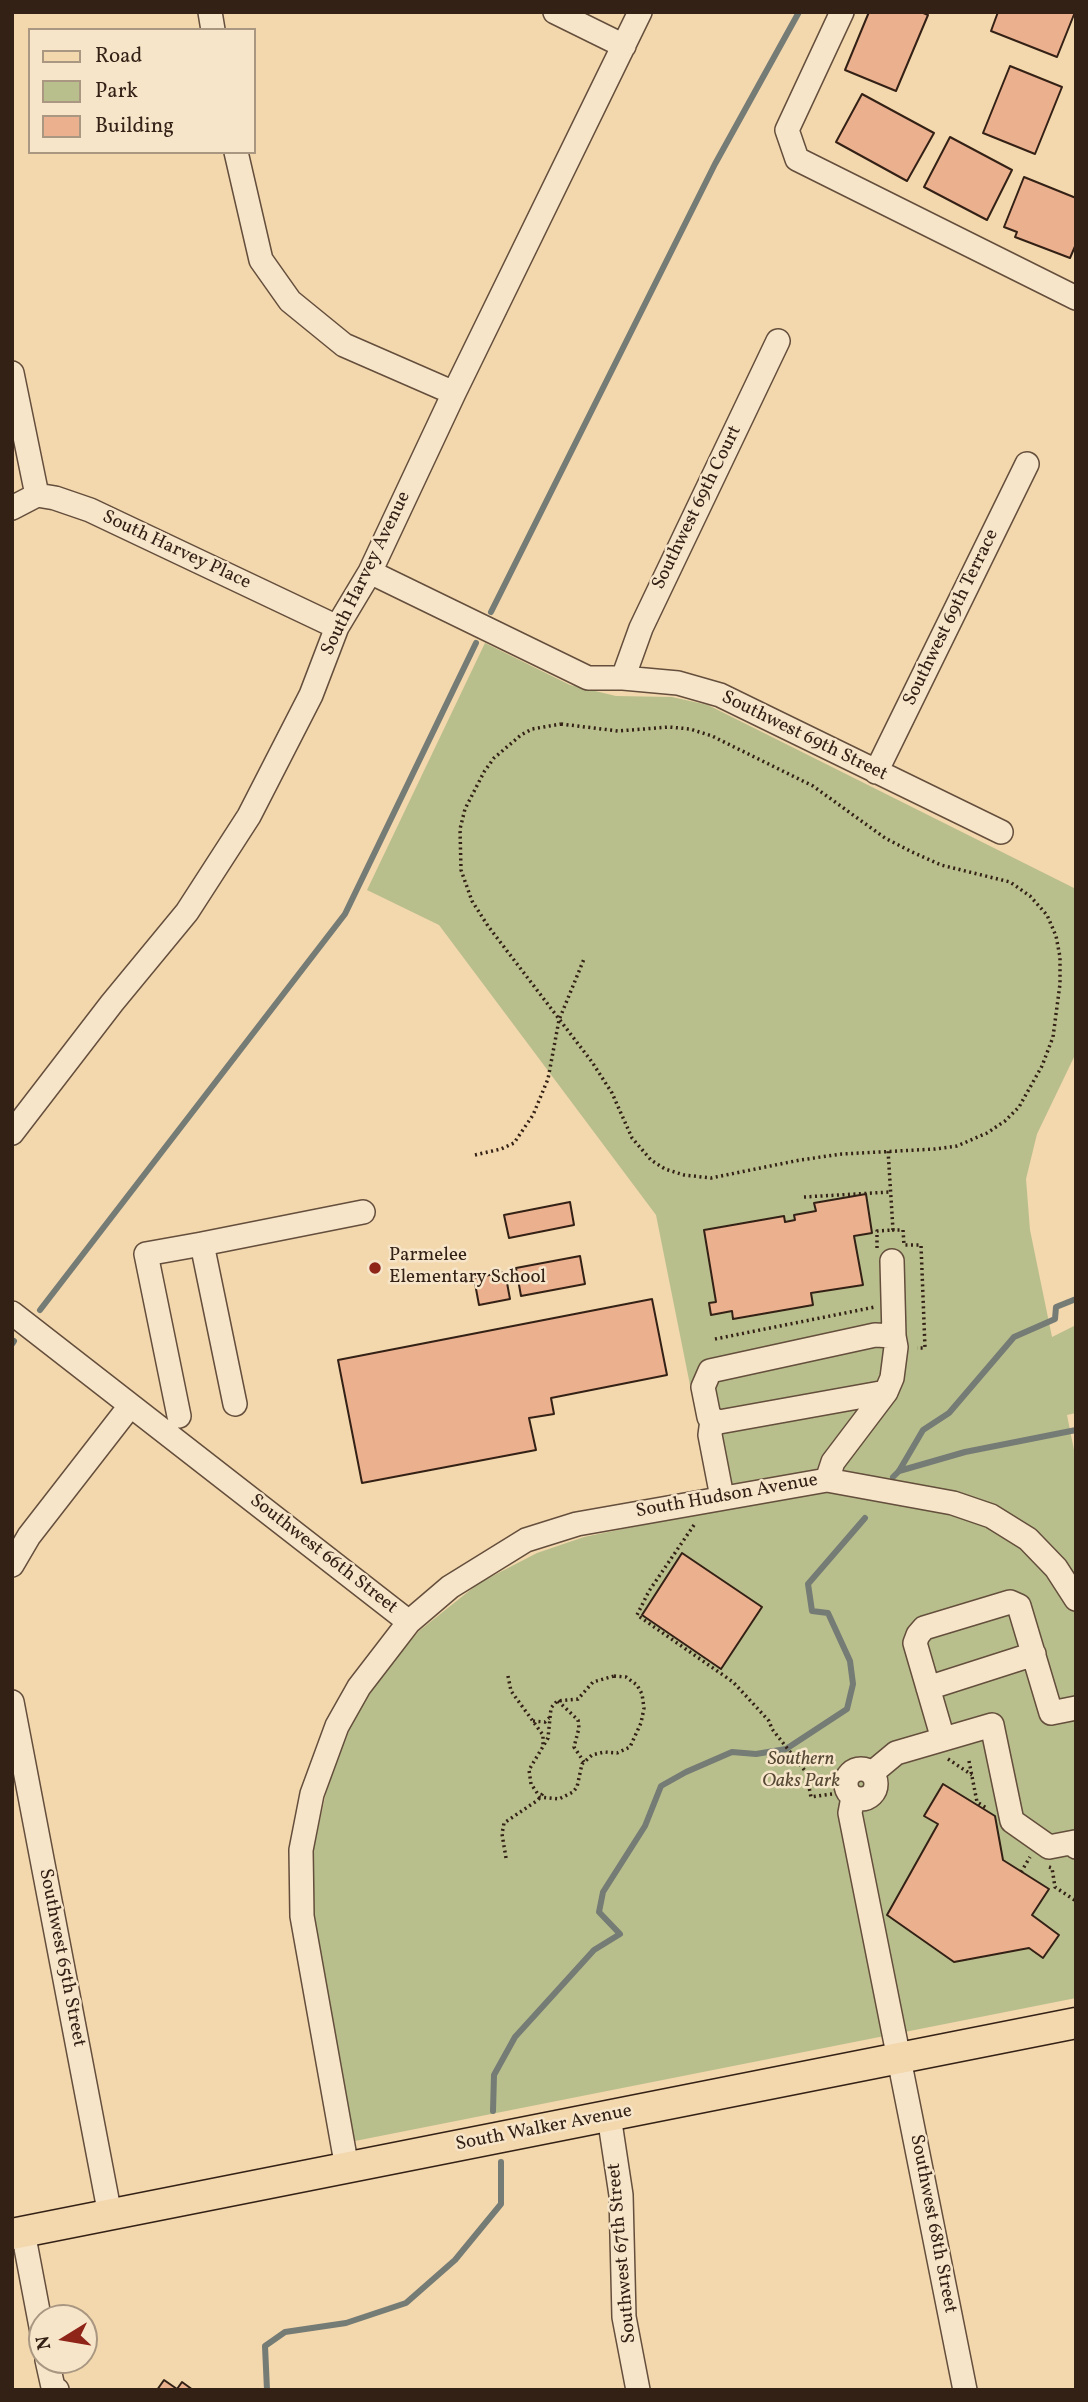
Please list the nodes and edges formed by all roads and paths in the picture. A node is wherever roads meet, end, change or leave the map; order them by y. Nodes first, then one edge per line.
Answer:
1 (555, 12) edge
2 (640, 12) edge
3 (842, 12) edge
4 (624, 46) junction
5 (236, 154) edge
6 (1076, 298) edge
7 (778, 341) dead end
8 (12, 373) edge
9 (454, 393) junction
10 (1027, 464) dead end
11 (37, 495) junction
12 (12, 508) edge
13 (370, 572) junction
14 (337, 627) junction
15 (623, 678) junction
16 (876, 772) junction
17 (1001, 832) dead end
18 (584, 959) dead end
19 (559, 1020) junction
20 (12, 1133) edge
21 (888, 1150) junction
22 (475, 1156) dead end
23 (890, 1192) junction
24 (804, 1197) dead end
25 (363, 1212) dead end
26 (202, 1244) junction
27 (885, 1258) joint
28 (880, 1306) dead end
29 (12, 1313) edge
30 (894, 1336) junction
31 (715, 1339) dead end
32 (886, 1392) junction
33 (235, 1404) dead end
34 (130, 1406) junction
35 (179, 1416) dead end
36 (712, 1420) junction
37 (827, 1480) junction
38 (720, 1497) junction
39 (12, 1565) edge
40 (1076, 1599) edge
41 (410, 1622) junction
42 (1034, 1654) junction
43 (508, 1676) dead end
44 (928, 1688) junction
45 (557, 1700) junction
46 (12, 1702) edge
47 (1076, 1708) edge
48 (549, 1718) junction
49 (533, 1721) junction
50 (943, 1740) junction
51 (543, 1748) junction
52 (584, 1762) junction
53 (850, 1794) junction
54 (542, 1795) junction
55 (1075, 1845) edge
56 (1031, 1855) dead end
57 (506, 1858) dead end
58 (1021, 1872) dead end
59 (1076, 2023) edge
60 (899, 2058) junction
61 (609, 2116) junction
62 (347, 2168) junction
63 (110, 2215) junction
64 (17, 2233) edge
65 (35, 2304) edge
66 (638, 2390) edge
67 (965, 2390) edge

1 - 4 street
2 - 4 street, South Harvey Avenue
3 - 6 street
4 - 9 street, South Harvey Avenue
5 - 9 street
7 - 15 street, Southwest 69th Court
8 - 11 street
9 - 13 street, South Harvey Avenue
10 - 16 street, Southwest 69th Terrace
11 - 12 street
11 - 14 street, South Harvey Place
13 - 14 street, South Harvey Avenue
13 - 15 street, Southwest 69th Street
14 - 20 street, South Harvey Avenue
15 - 16 street, Southwest 69th Street
16 - 17 street, Southwest 69th Street
18 - 19 path
19 - 21 path
19 - 21 path
19 - 22 path
21 - 23 path
23 - 24 path
23 - 27 path
25 - 26 street
26 - 33 street
26 - 35 street
27 - 30 street
28 - 31 path
29 - 34 street, Southwest 66th Street
30 - 32 street
30 - 36 street
32 - 36 street
32 - 37 street
34 - 39 street
34 - 41 street, Southwest 66th Street
36 - 38 street
37 - 38 street, South Hudson Avenue
37 - 40 street, South Hudson Avenue
38 - 41 street, South Hudson Avenue
38 - 53 path
41 - 62 street, Southwest 66th Street
42 - 44 street
42 - 44 street
42 - 47 street
43 - 49 path
44 - 50 street
45 - 48 path
45 - 52 path
45 - 52 path
46 - 63 street, Southwest 65th Street
48 - 49 path
48 - 51 path
49 - 51 path
50 - 53 street
50 - 55 street
51 - 54 path
52 - 54 path
53 - 60 street, Southwest 68th Street
54 - 57 path
56 - 58 path
59 - 60 main road, South Walker Avenue
60 - 61 main road, South Walker Avenue
60 - 67 street, Southwest 68th Street
61 - 62 main road, South Walker Avenue
61 - 66 street, Southwest 67th Street
62 - 63 main road, South Walker Avenue
63 - 64 main road, South Walker Avenue
64 - 65 street

